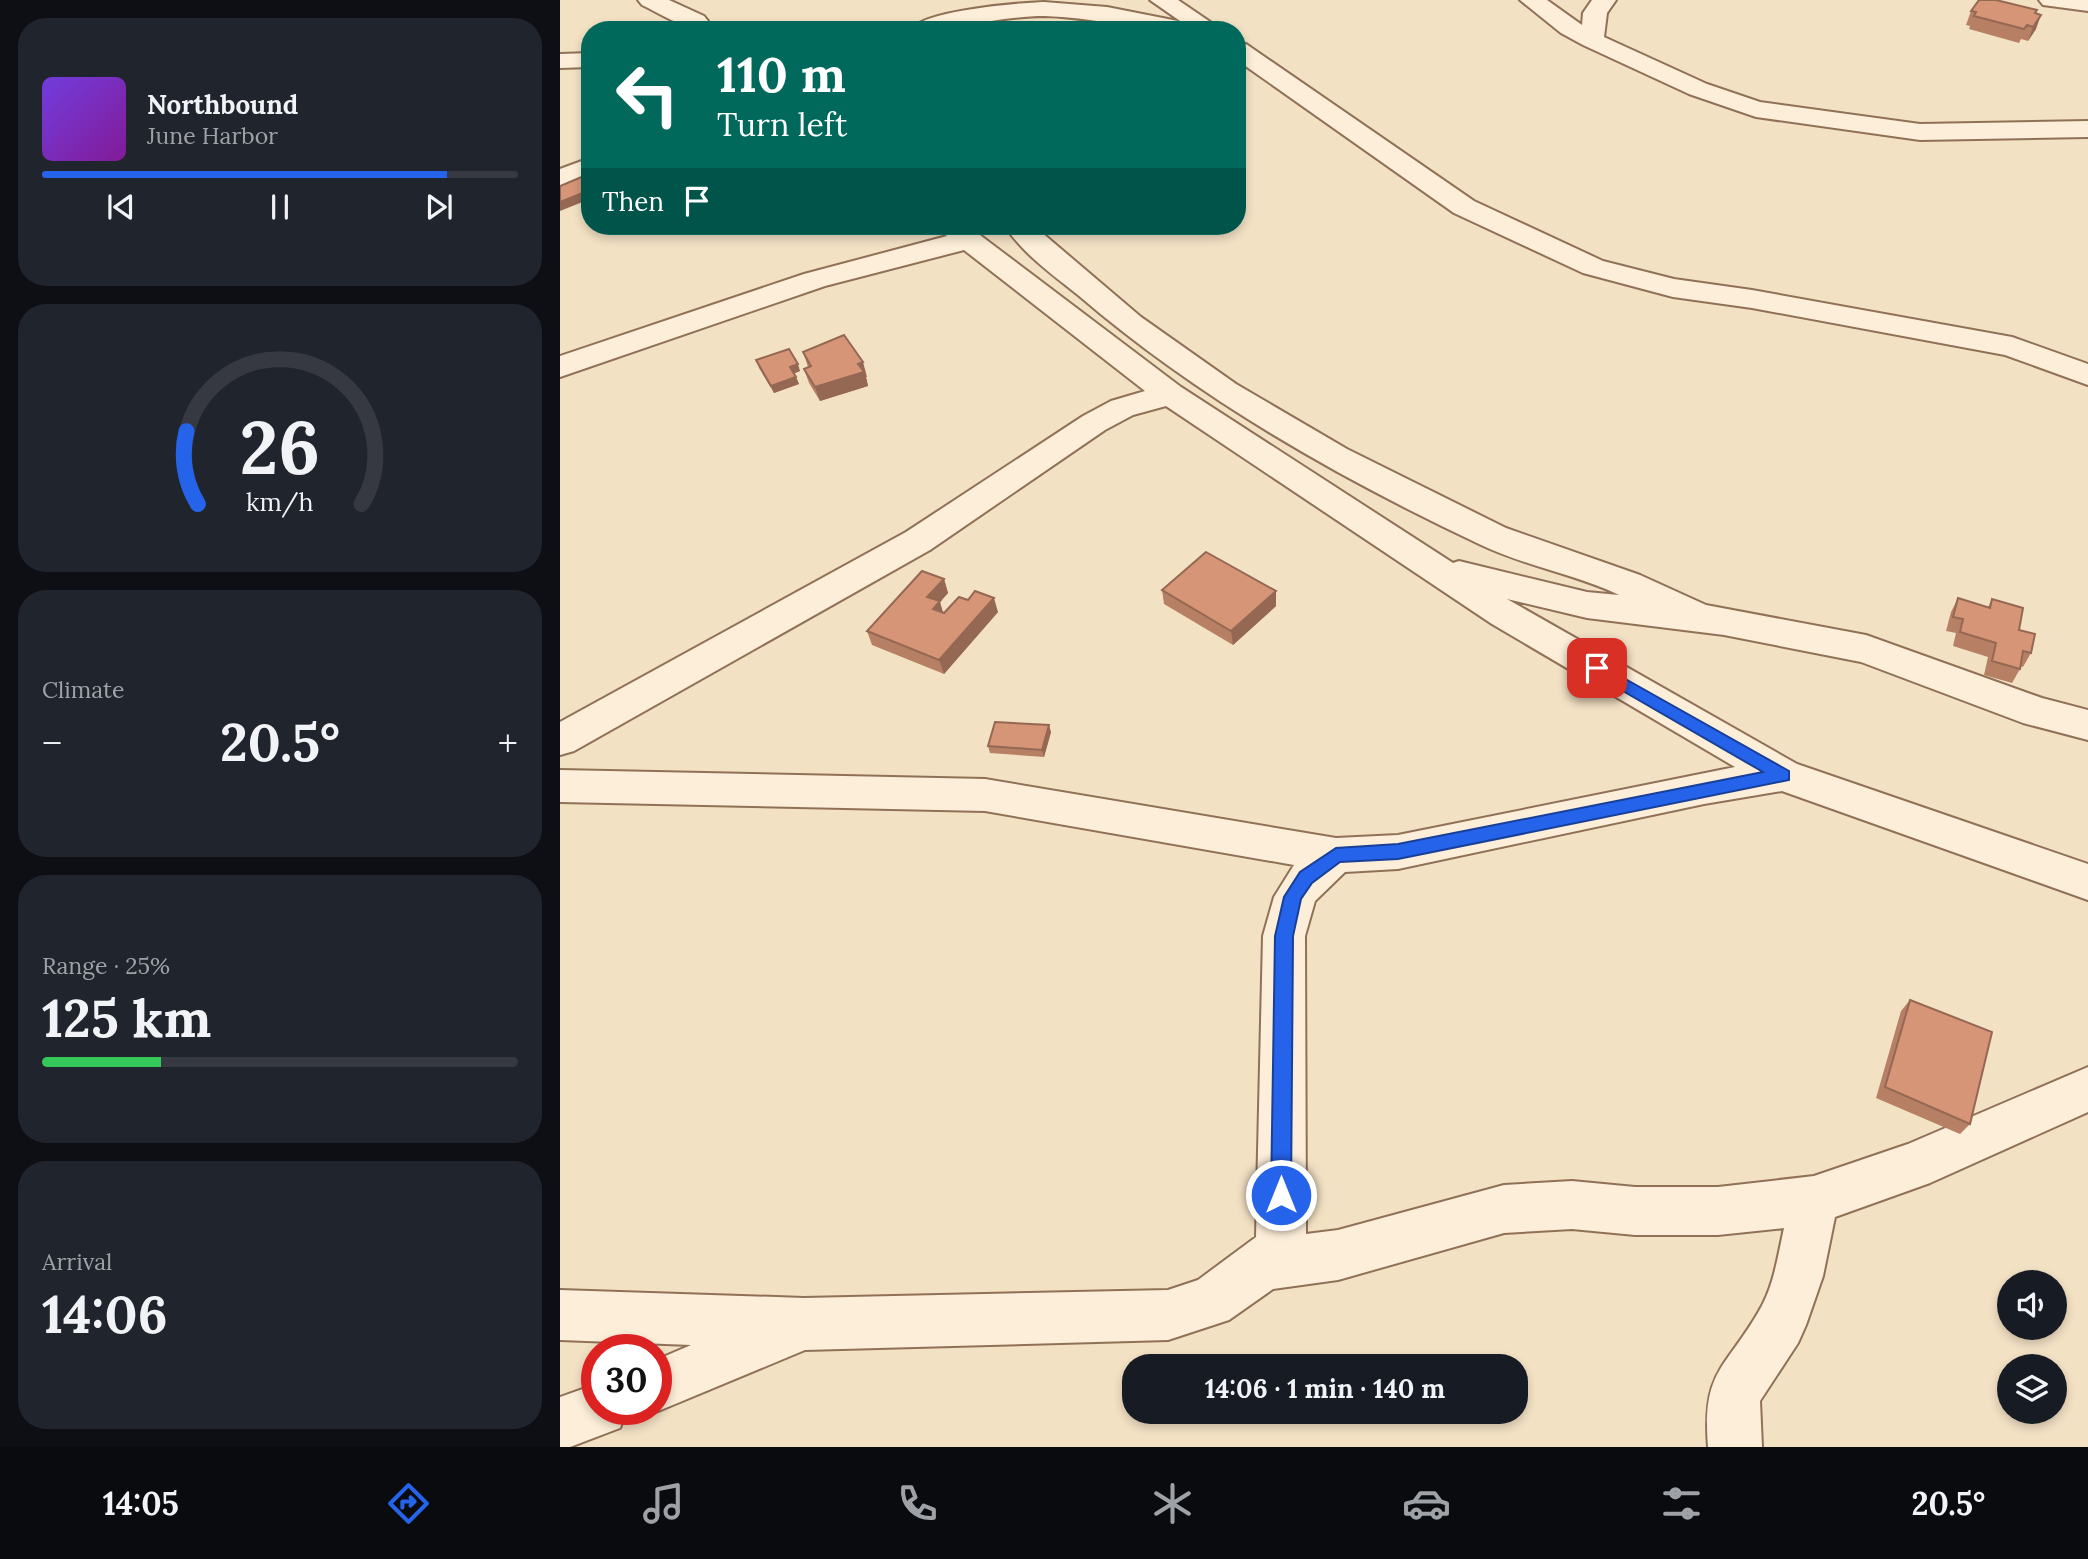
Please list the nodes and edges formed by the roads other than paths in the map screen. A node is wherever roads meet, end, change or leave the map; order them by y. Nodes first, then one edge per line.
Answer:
1 (650, 0) edge
2 (1162, 0) edge
3 (1532, 0) edge
4 (1604, 0) edge
5 (2051, 0) edge
6 (2088, 4) edge
7 (696, 17) edge
8 (944, 21) edge
9 (1133, 21) edge
10 (1198, 21) edge
11 (1592, 40) junction
12 (1246, 55) edge
13 (581, 60) edge
14 (560, 61) edge
15 (2088, 129) edge
16 (581, 170) edge
17 (560, 179) edge
18 (955, 235) edge
19 (963, 235) edge
20 (1028, 235) edge
21 (560, 367) edge
22 (2088, 375) edge
23 (1170, 394) junction
24 (1433, 568) junction
25 (1702, 619) junction
26 (2088, 725) edge
27 (560, 740) edge
28 (1783, 775) junction
29 (560, 786) edge
30 (1336, 855) junction
31 (2088, 882) edge
32 (2088, 1089) edge
33 (1814, 1200) junction
34 (1264, 1265) junction
35 (560, 1315) edge
36 (804, 1324) junction
37 (672, 1379) edge
38 (581, 1416) edge
39 (560, 1424) edge
40 (1735, 1447) edge

1 - 7 street
2 - 10 street
3 - 11 street
4 - 11 street
5 - 6 street
8 - 9 street
11 - 15 street
12 - 22 street
13 - 14 street
16 - 17 street
18 - 21 street
19 - 23 street
20 - 25 street
23 - 24 street
23 - 27 street
24 - 25 street
24 - 28 street
25 - 26 street
28 - 30 street
28 - 31 street
29 - 30 street
30 - 34 street
32 - 33 street
33 - 34 street
33 - 40 street
34 - 36 street
35 - 36 street
36 - 37 street
38 - 39 street

